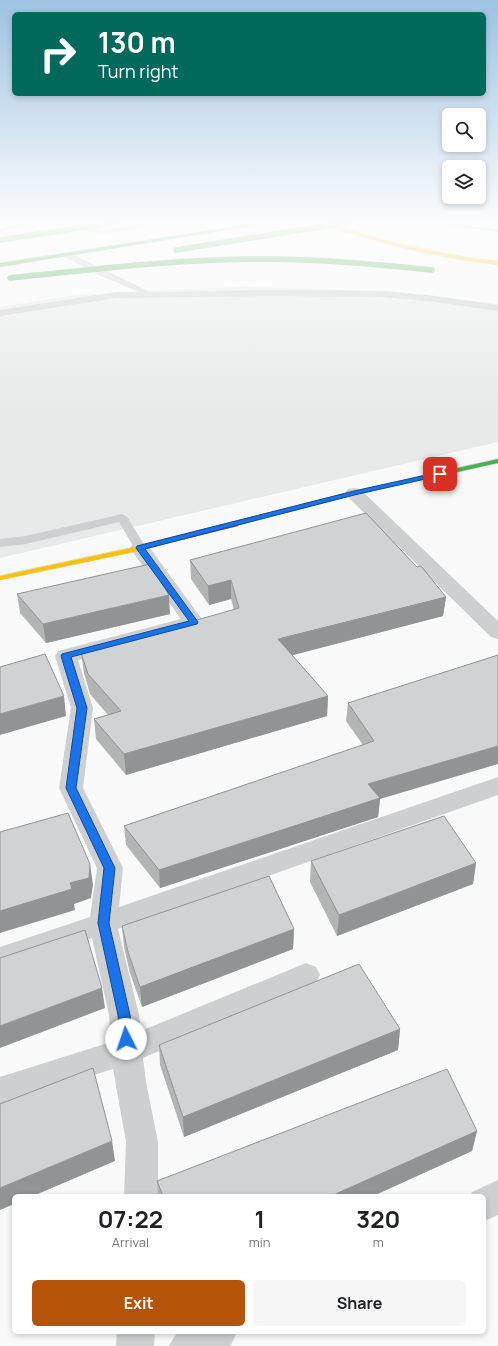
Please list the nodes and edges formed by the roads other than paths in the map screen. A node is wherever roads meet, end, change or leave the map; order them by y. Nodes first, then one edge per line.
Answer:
1 (130, 285) edge
2 (152, 294) junction
3 (498, 308) edge
4 (0, 313) edge
5 (498, 461) edge
6 (354, 493) junction
7 (0, 544) edge
8 (140, 548) junction
9 (0, 578) edge
10 (498, 633) edge
11 (498, 786) edge
12 (103, 923) junction
13 (0, 959) edge
14 (306, 975) dead end
15 (127, 1052) junction
16 (0, 1091) edge
17 (141, 1194) edge
18 (498, 1196) edge
19 (486, 1203) edge
20 (136, 1334) edge
21 (214, 1334) edge
22 (136, 1346) edge
23 (188, 1346) edge

1 - 2 lane
2 - 3 lane
2 - 4 lane
5 - 6 main road
6 - 8 main road
6 - 10 street
7 - 8 lane
8 - 9 main road
8 - 12 street
11 - 12 street
12 - 13 street
12 - 15 street
14 - 15 street
15 - 16 street
15 - 17 street
18 - 19 street
20 - 22 street
21 - 23 street

